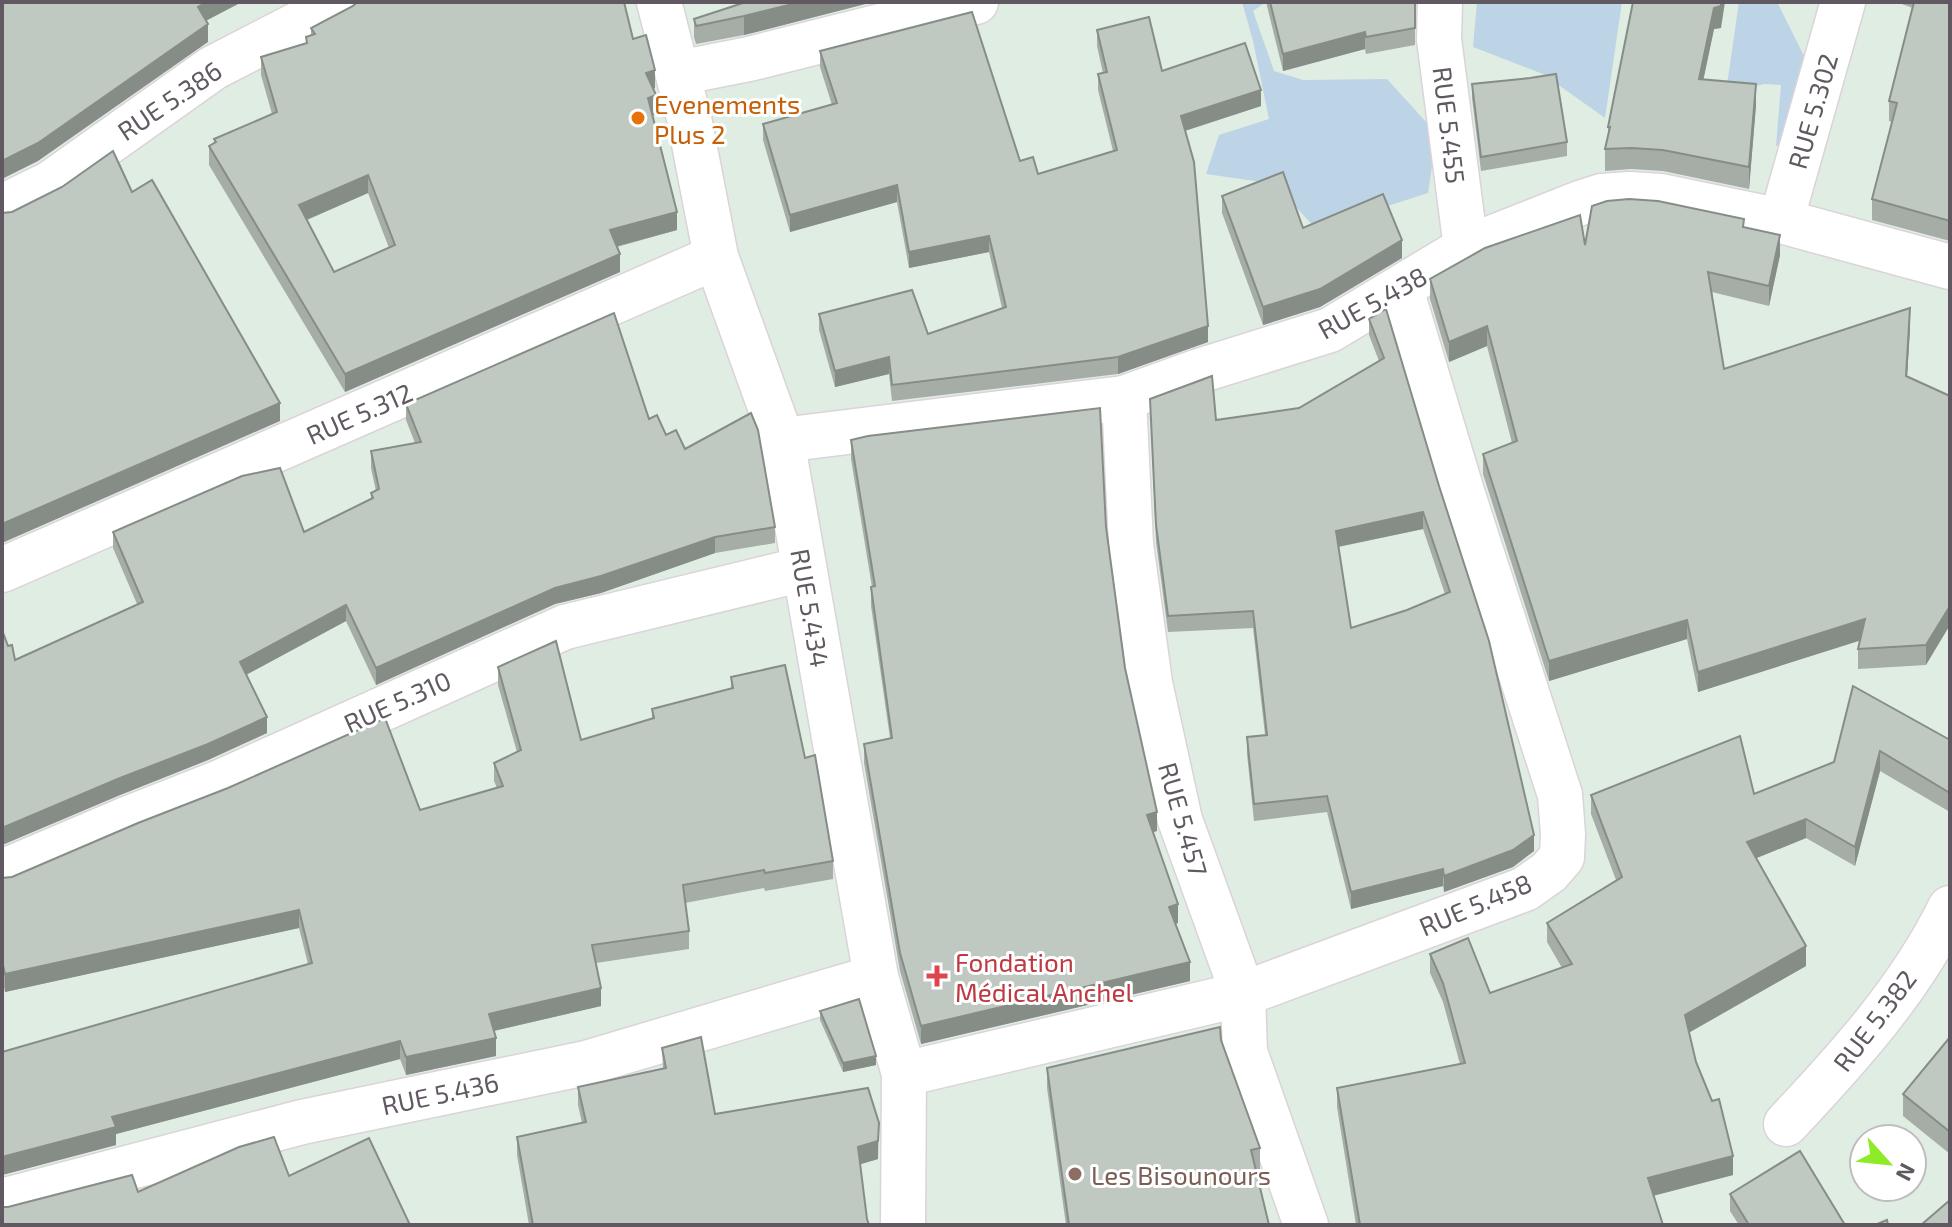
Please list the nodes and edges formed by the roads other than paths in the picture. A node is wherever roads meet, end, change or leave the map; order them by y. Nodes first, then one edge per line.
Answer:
1 (341, 2) edge
2 (659, 2) edge
3 (976, 2) edge
4 (1440, 2) edge
5 (1843, 2) edge
6 (678, 73) junction
7 (2, 207) edge
8 (1781, 221) junction
9 (1466, 248) junction
10 (716, 257) junction
11 (1950, 267) edge
12 (1401, 289) junction
13 (1124, 398) junction
14 (782, 440) junction
15 (804, 569) junction
16 (2, 570) edge
17 (2, 872) edge
18 (1950, 908) edge
19 (876, 977) junction
20 (1243, 994) junction
21 (904, 1074) junction
22 (1786, 1124) dead end
23 (2, 1201) edge
24 (903, 1225) edge
25 (1306, 1225) edge

1 - 7 street, RUE 5.386
2 - 6 street, RUE 5.434
3 - 6 street
4 - 9 street, RUE 5.455
5 - 8 street, RUE 5.302
6 - 10 street, RUE 5.434
8 - 9 street, RUE 5.438
8 - 11 street, RUE 5.438
9 - 12 street, RUE 5.438
10 - 14 street, RUE 5.434
10 - 16 street, RUE 5.312
12 - 13 street, RUE 5.438
12 - 20 street, RUE 5.458
13 - 14 street, RUE 5.438
13 - 20 street, RUE 5.457
14 - 15 street, RUE 5.434
15 - 17 street, RUE 5.310
15 - 19 street, RUE 5.434
18 - 22 street, RUE 5.382
19 - 21 street, RUE 5.434
19 - 23 street, RUE 5.436
20 - 21 street, RUE 5.458
20 - 25 street, RUE 5.457
21 - 24 street, RUE 5.434

